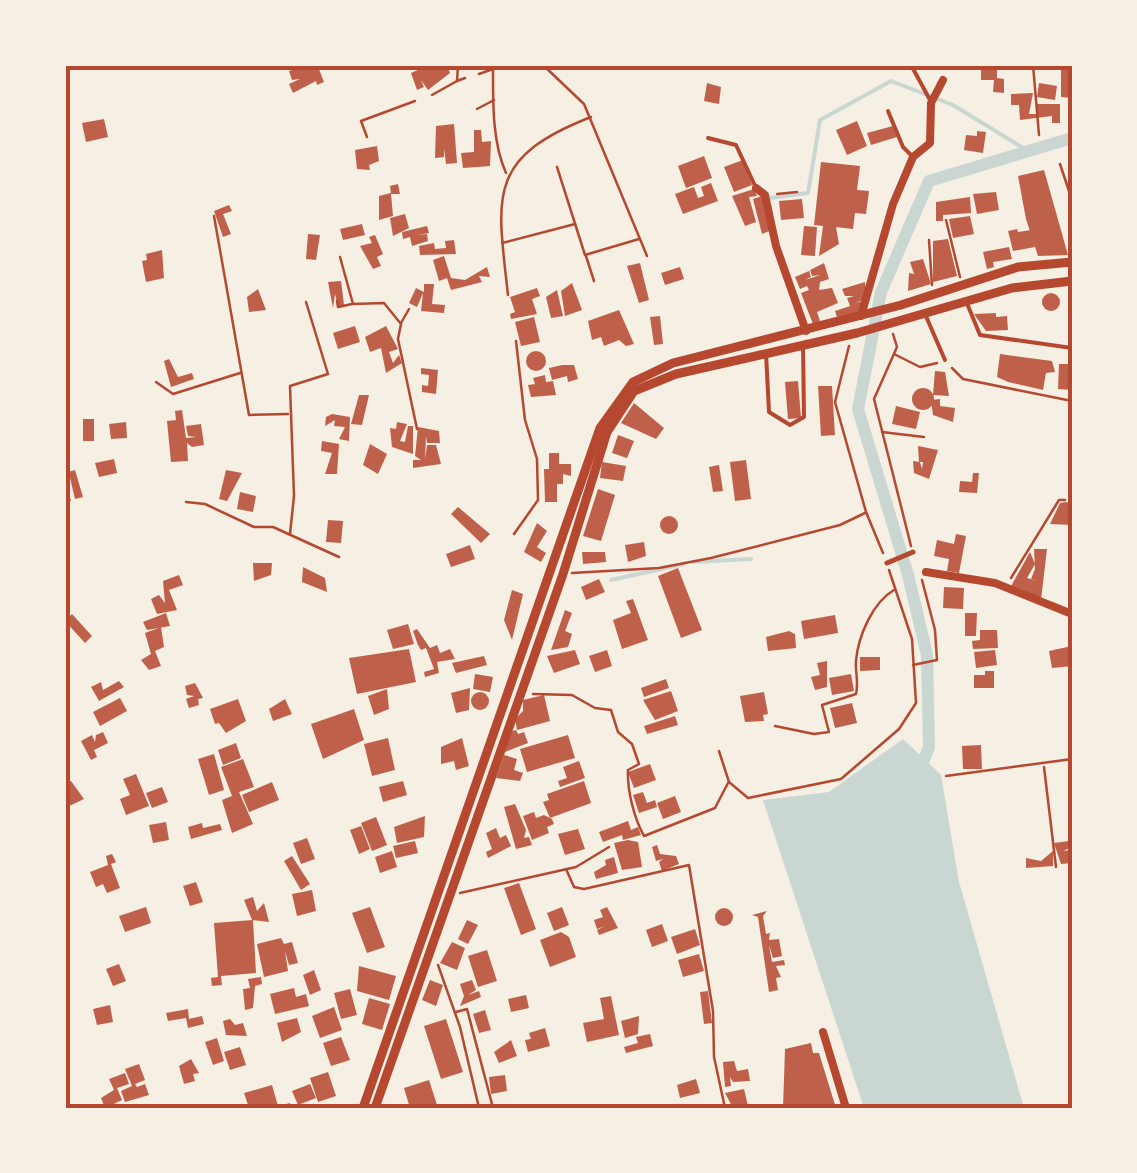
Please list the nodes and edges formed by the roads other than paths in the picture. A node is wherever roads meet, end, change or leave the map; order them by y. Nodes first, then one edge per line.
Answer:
1 (911, 65) edge
2 (941, 84) dead end
3 (932, 100) junction
4 (888, 112) dead end
5 (708, 138) dead end
6 (913, 157) junction
7 (756, 188) joint
8 (1072, 262) edge
9 (1072, 281) edge
10 (966, 301) junction
11 (924, 313) junction
12 (863, 315) junction
13 (806, 331) junction
14 (803, 345) junction
15 (1072, 348) edge
16 (766, 354) junction
17 (945, 360) road end
18 (913, 552) road end
19 (888, 563) road end
20 (924, 575) road end
21 (1072, 614) edge
22 (823, 1032) dead end
23 (363, 1108) edge
24 (374, 1108) edge
25 (846, 1108) edge

1 - 3 lane
2 - 3 street
3 - 6 street
4 - 6 lane
5 - 7 lane
6 - 12 street
7 - 13 street
8 - 12 street
9 - 10 street
10 - 11 street
10 - 15 lane
11 - 14 street
11 - 17 lane
12 - 13 street
13 - 23 street
14 - 16 street
14 - 16 lane
16 - 24 street
18 - 19 street
20 - 21 street
22 - 25 street

